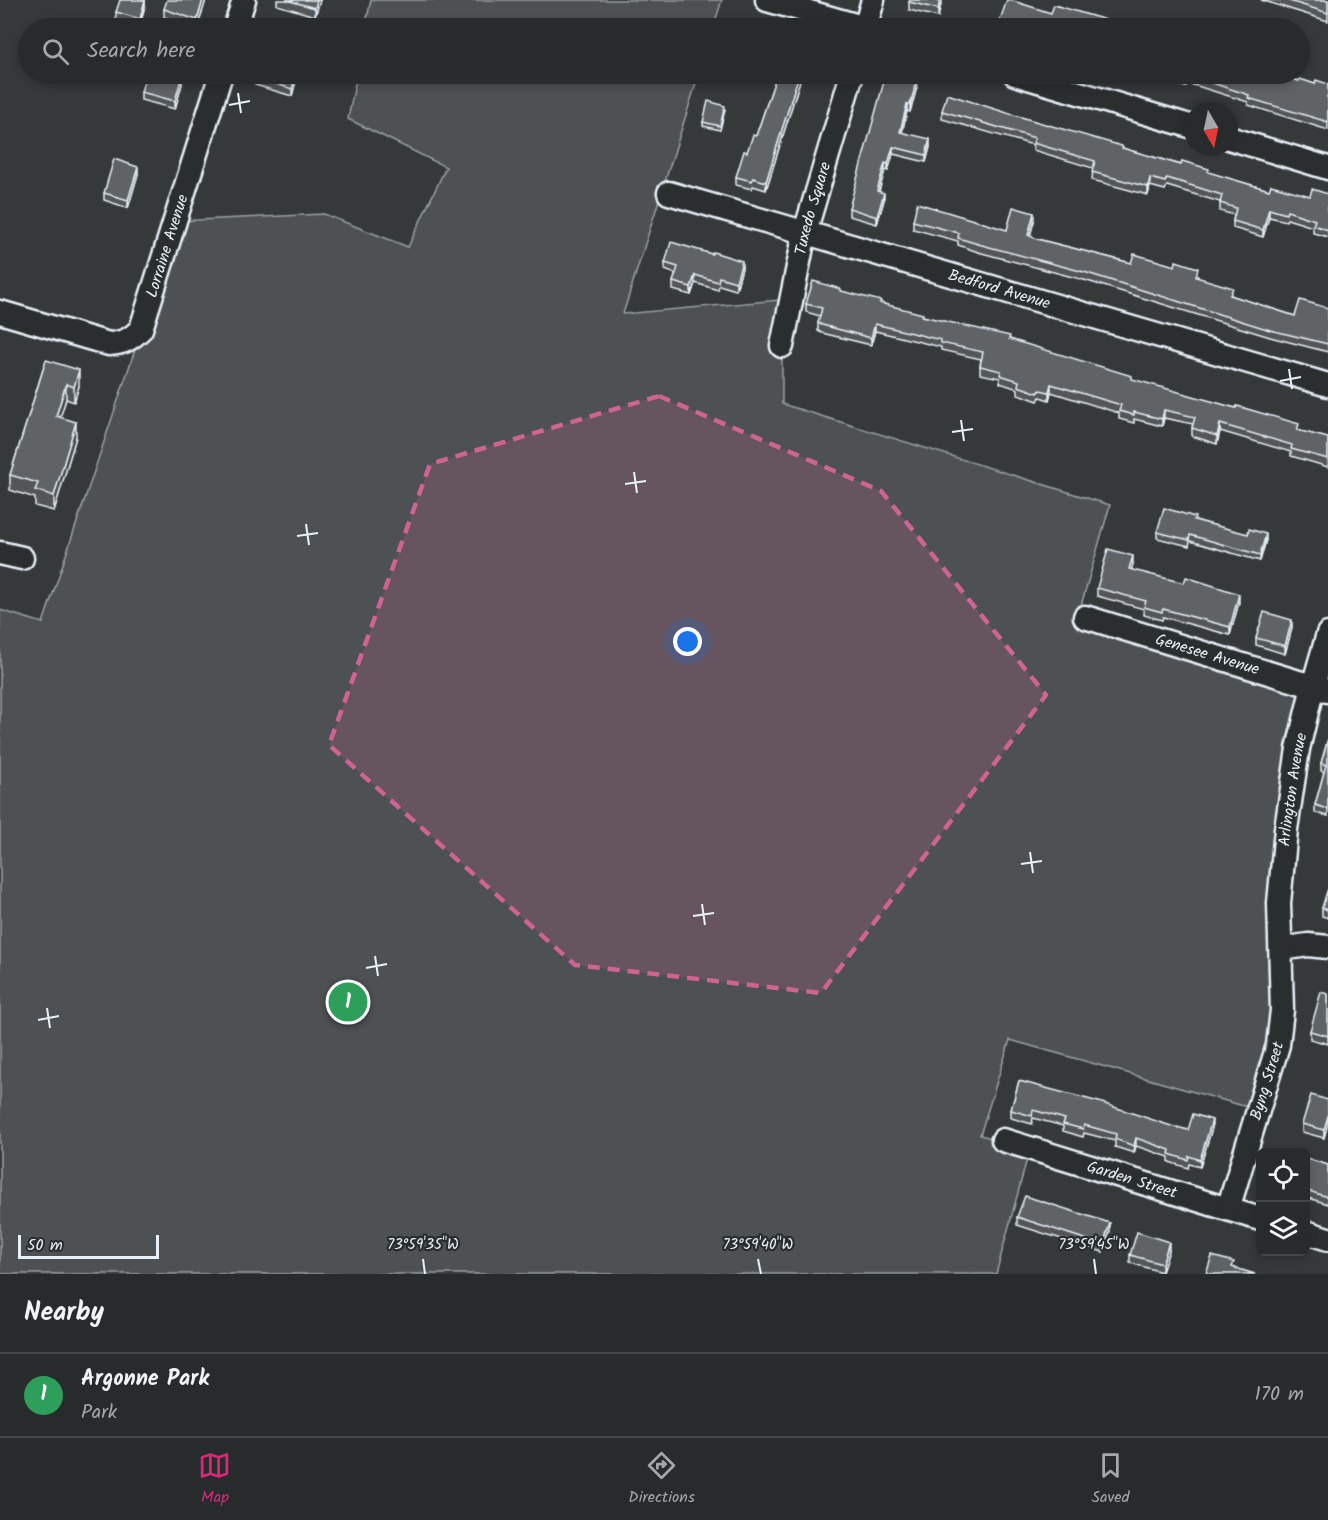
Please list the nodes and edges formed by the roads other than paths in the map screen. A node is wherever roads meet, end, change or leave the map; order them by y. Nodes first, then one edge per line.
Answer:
1 (244, 0) edge
2 (767, 0) edge
3 (873, 0) edge
4 (238, 18) edge
5 (830, 18) edge
6 (868, 18) edge
7 (218, 84) edge
8 (849, 84) edge
9 (1049, 84) edge
10 (1184, 124) edge
11 (1238, 141) edge
12 (1328, 168) edge
13 (669, 193) dead end
14 (805, 232) junction
15 (0, 312) edge
16 (782, 346) dead end
17 (1328, 385) edge
18 (1084, 617) dead end
19 (1328, 634) edge
20 (1320, 688) edge
21 (1328, 947) edge
22 (1281, 950) junction
23 (1003, 1140) dead end
24 (1228, 1209) junction
25 (1256, 1217) edge
26 (1310, 1234) edge
27 (1328, 1239) edge

1 - 4 street
2 - 5 street
3 - 6 street
7 - 15 street, Lorraine Avenue
8 - 14 street, Tuxedo Square
9 - 10 street
11 - 12 street
13 - 14 street, Bedford Avenue
14 - 16 street, Tuxedo Square
14 - 17 street, Bedford Avenue
18 - 20 street, Genesee Avenue
19 - 20 street, Arlington Avenue
20 - 22 street, Arlington Avenue
21 - 22 street
22 - 24 street, Byng Street
23 - 24 street, Garden Street
24 - 25 street, Garden Street
26 - 27 street

